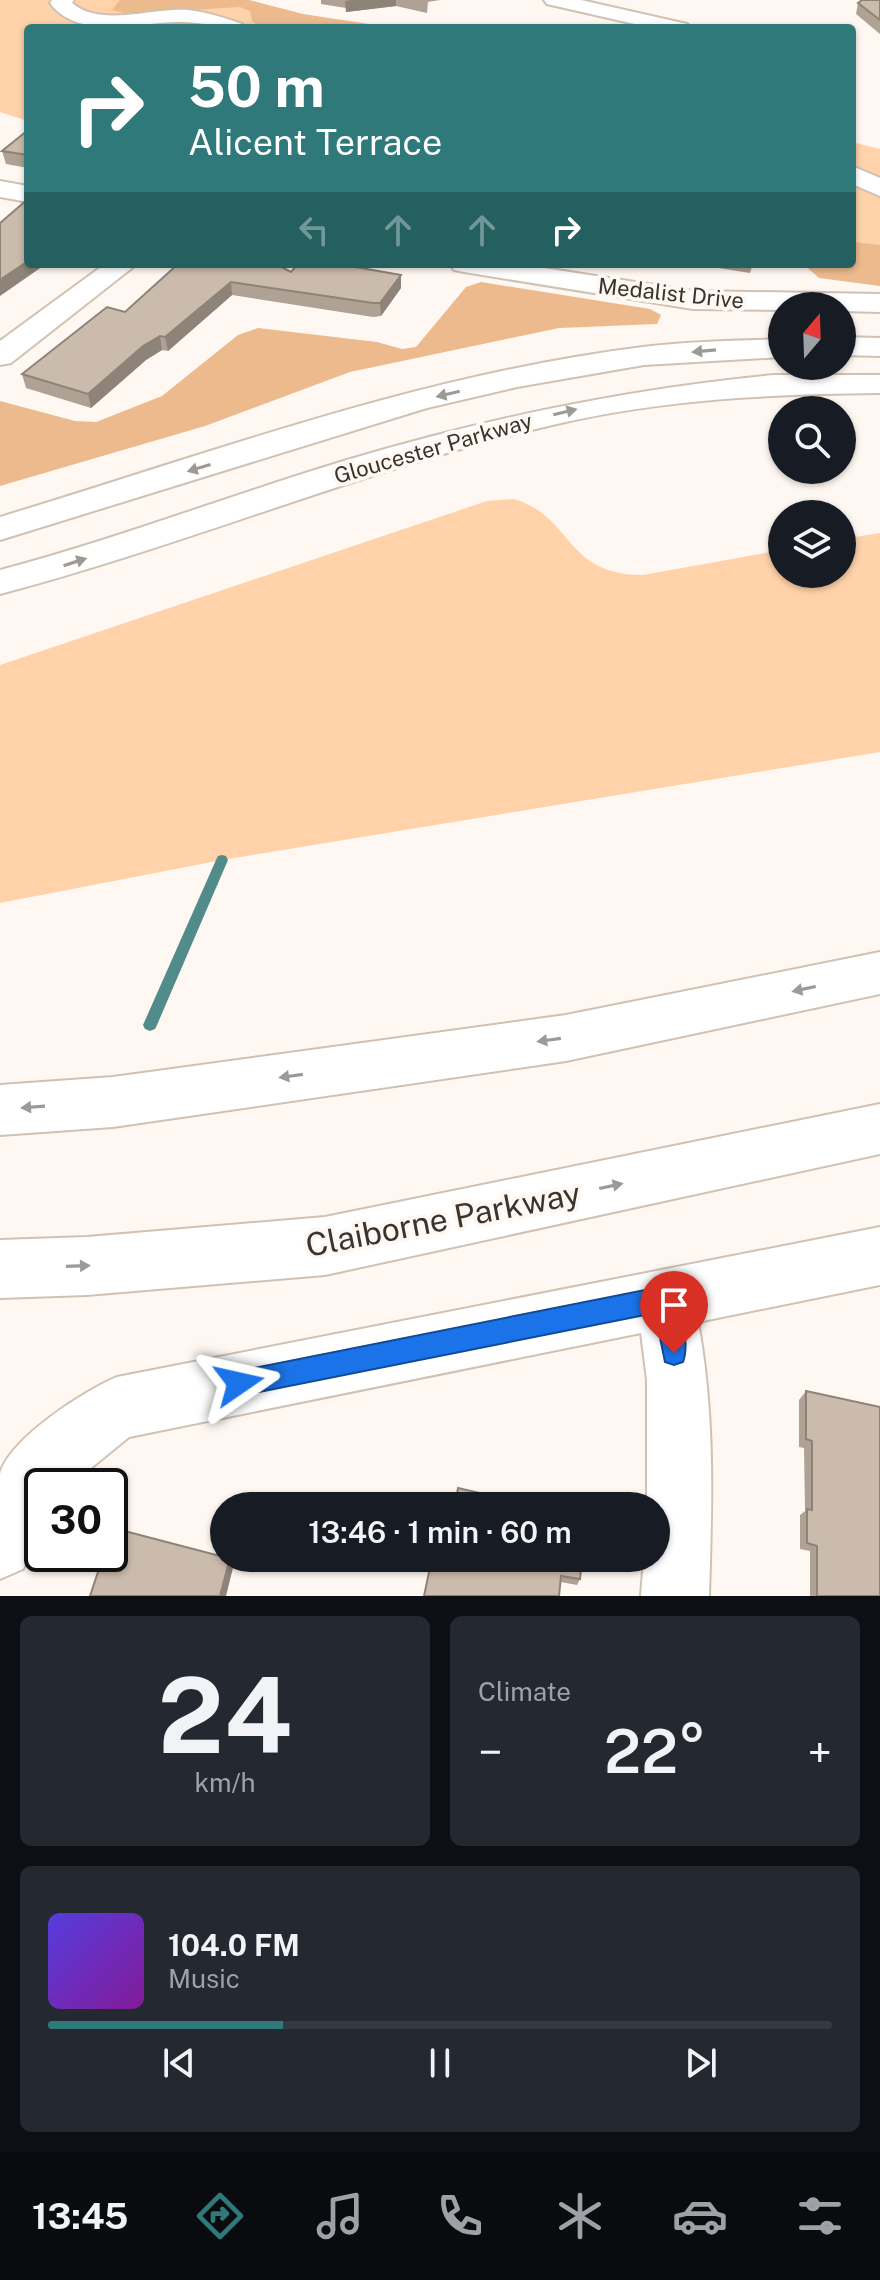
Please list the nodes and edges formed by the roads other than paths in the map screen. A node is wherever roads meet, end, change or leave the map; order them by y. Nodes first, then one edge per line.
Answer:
1 (64, 0) edge
2 (554, 0) edge
3 (634, 0) edge
4 (614, 13) junction
5 (216, 24) edge
6 (662, 24) edge
7 (856, 176) edge
8 (880, 188) edge
9 (0, 189) edge
10 (24, 193) edge
11 (118, 268) edge
12 (489, 268) edge
13 (880, 303) edge
14 (856, 346) edge
15 (880, 347) edge
16 (768, 349) edge
17 (0, 356) edge
18 (880, 384) edge
19 (0, 529) edge
20 (0, 582) edge
21 (880, 973) edge
22 (0, 1110) edge
23 (880, 1129) edge
24 (880, 1256) edge
25 (0, 1269) edge
26 (665, 1299) junction
27 (0, 1546) edge
28 (675, 1596) edge

1 - 5 main road
2 - 4 main road
3 - 4 main road
4 - 6 main road
7 - 8 main road
9 - 10 main road
11 - 17 main road
12 - 13 main road, Medalist Drive
14 - 15 main road
16 -> 19 main road, Gloucester Parkway
20 -> 18 main road, Gloucester Parkway
21 -> 22 main road
25 -> 23 main road, Claiborne Parkway
24 - 26 main road
26 - 27 main road
26 - 28 main road

